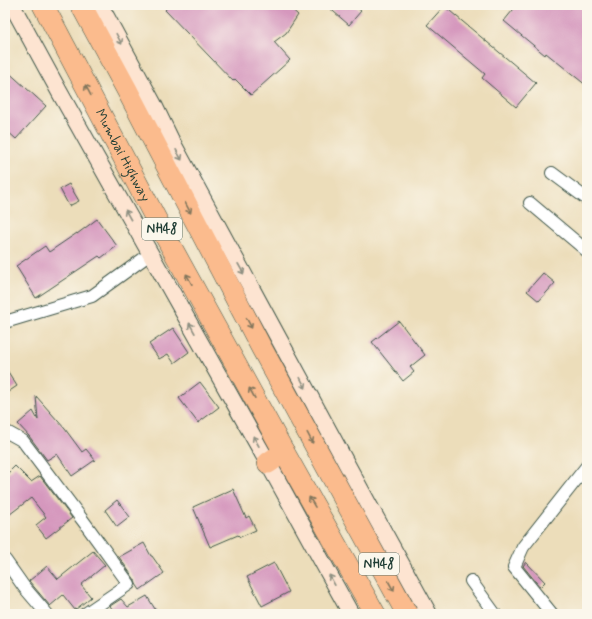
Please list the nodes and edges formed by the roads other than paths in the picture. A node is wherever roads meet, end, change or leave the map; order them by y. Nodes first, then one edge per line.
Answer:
1 (12, 5) edge
2 (43, 5) edge
3 (81, 5) edge
4 (100, 5) edge
5 (145, 107) junction
6 (552, 173) dead end
7 (587, 199) edge
8 (530, 203) dead end
9 (587, 251) edge
10 (150, 254) junction
11 (5, 322) edge
12 (5, 431) edge
13 (276, 457) junction
14 (587, 466) edge
15 (5, 560) edge
16 (470, 581) dead end
17 (47, 614) edge
18 (85, 614) edge
19 (350, 614) edge
20 (374, 614) edge
21 (406, 614) edge
22 (428, 614) edge
23 (495, 614) edge
24 (552, 614) edge

10 -> 1 street
13 -> 2 highway, Mumbai Highway / NH48
3 - 5 highway, NH48
4 -> 5 street
5 -> 21 highway, NH48
5 -> 22 street
6 - 7 street
8 - 9 street
10 - 11 street
13 -> 10 street
12 - 18 street
19 -> 13 street
20 -> 13 highway, NH48
14 - 24 street
15 - 17 street
16 - 23 street

